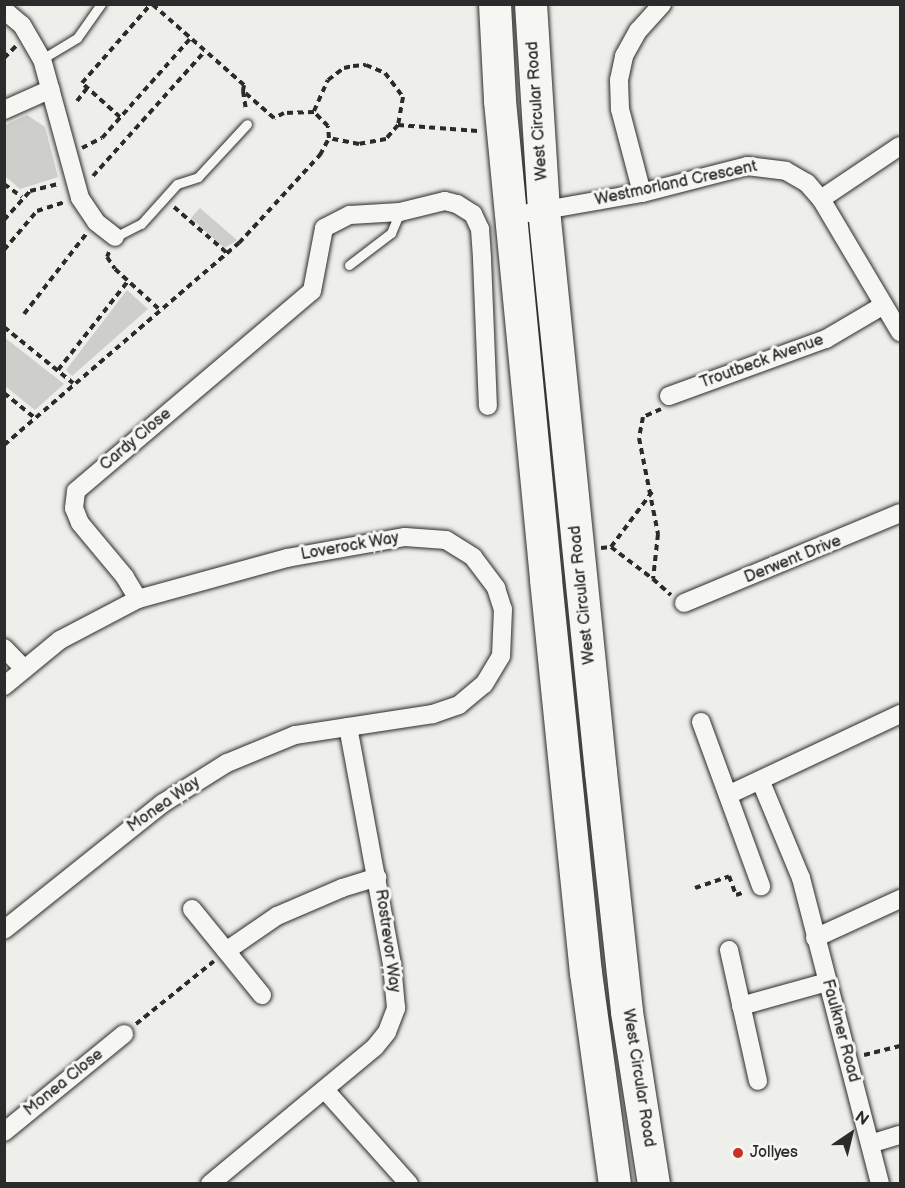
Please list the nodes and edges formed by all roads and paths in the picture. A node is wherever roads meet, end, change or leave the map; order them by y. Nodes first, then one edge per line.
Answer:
1 (101, 4) edge
2 (152, 4) edge
3 (495, 4) edge
4 (531, 4) edge
5 (662, 4) edge
6 (4, 10) edge
7 (190, 39) junction
8 (205, 51) junction
9 (42, 59) junction
10 (87, 88) junction
11 (51, 89) junction
12 (243, 91) junction
13 (77, 101) dead end
14 (4, 110) edge
15 (314, 112) junction
16 (120, 117) junction
17 (247, 123) joint
18 (398, 125) junction
19 (480, 131) dead end
20 (329, 138) junction
21 (900, 146) edge
22 (68, 155) junction
23 (4, 184) edge
24 (77, 188) junction
25 (642, 193) junction
26 (22, 197) junction
27 (164, 198) junction
28 (821, 199) junction
29 (544, 210) junction
30 (400, 212) junction
31 (511, 216) junction
32 (4, 220) edge
33 (96, 222) junction
34 (115, 237) junction
35 (4, 250) edge
36 (226, 252) junction
37 (349, 265) dead end
38 (128, 281) junction
39 (884, 305) junction
40 (159, 309) junction
41 (24, 314) dead end
42 (4, 327) edge
43 (900, 332) edge
44 (58, 370) junction
45 (73, 383) junction
46 (4, 393) edge
47 (669, 396) joint
48 (488, 406) dead end
49 (35, 418) junction
50 (4, 445) edge
51 (652, 492) junction
52 (900, 513) edge
53 (611, 547) junction
54 (600, 548) dead end
55 (653, 579) junction
56 (138, 599) junction
57 (684, 603) joint
58 (4, 648) edge
59 (24, 669) junction
60 (4, 686) edge
61 (900, 714) edge
62 (701, 722) dead end
63 (348, 727) junction
64 (761, 782) junction
65 (728, 795) junction
66 (377, 877) junction
67 (761, 886) dead end
68 (900, 899) edge
69 (192, 909) dead end
70 (4, 930) edge
71 (815, 938) junction
72 (729, 950) dead end
73 (226, 951) junction
74 (827, 982) junction
75 (262, 995) dead end
76 (741, 1006) junction
77 (627, 1012) junction
78 (124, 1034) joint
79 (900, 1046) edge
80 (847, 1057) junction
81 (758, 1081) dead end
82 (325, 1089) junction
83 (4, 1132) edge
84 (900, 1135) edge
85 (870, 1144) junction
86 (210, 1184) edge
87 (409, 1184) edge
88 (615, 1184) edge
89 (637, 1184) edge
90 (654, 1184) edge
91 (880, 1184) edge

1 - 9 lane
2 - 7 path
2 - 10 path
3 - 31 highway
4 - 29 highway, West Circular Road
5 - 25 street
6 - 9 street
7 - 8 path
7 - 16 path
8 - 12 path
8 - 24 path
9 - 11 street
10 - 13 path
10 - 16 path
11 - 14 street
11 - 22 street
12 - 15 path
12 - 17 path
15 - 18 path
15 - 20 path
16 - 22 path
17 - 27 lane
18 - 19 path
18 - 20 path
20 - 36 path
21 - 28 street
22 - 24 street
23 - 26 path
24 - 26 path
24 - 33 street
24 - 35 path
25 - 28 street, Westmorland Crescent
25 - 29 street, Westmorland Crescent
26 - 32 path
27 - 34 lane
27 - 36 path
28 - 39 street, Westmorland Crescent
29 - 31 street, Westmorland Crescent
29 - 77 highway, West Circular Road
30 - 37 lane
30 - 48 street
30 - 56 street, Cardy Close
31 - 88 highway
33 - 34 street
33 - 41 path
34 - 38 path
36 - 40 path
38 - 40 path
38 - 44 path
39 - 43 street, Westmorland Crescent
39 - 47 street, Troutbeck Avenue
40 - 45 path
42 - 44 path
44 - 45 path
45 - 49 path
46 - 49 path
47 - 51 path
49 - 50 path
51 - 53 path
51 - 55 path
52 - 57 street, Derwent Drive
53 - 54 path
53 - 55 path
55 - 57 path
56 - 59 street, Loverock Way
56 - 63 street, Loverock Way
58 - 59 street
59 - 60 street, Loverock Way
61 - 64 street
62 - 65 street
63 - 66 street, Rostrevor Way
63 - 70 street, Monea Way
64 - 65 street
64 - 71 street, Faulkner Road
65 - 67 street
66 - 73 street
66 - 82 street, Rostrevor Way
68 - 71 street
69 - 73 street
71 - 74 street, Faulkner Road
72 - 76 street
73 - 75 street
73 - 78 path
74 - 76 street
74 - 80 street, Faulkner Road
76 - 81 street
77 - 89 highway
77 - 90 highway, West Circular Road
78 - 83 street, Monea Close
79 - 80 path
80 - 85 street, Faulkner Road
82 - 86 street, Rostrevor Way
82 - 87 street
84 - 85 street
85 - 91 street, Faulkner Road

